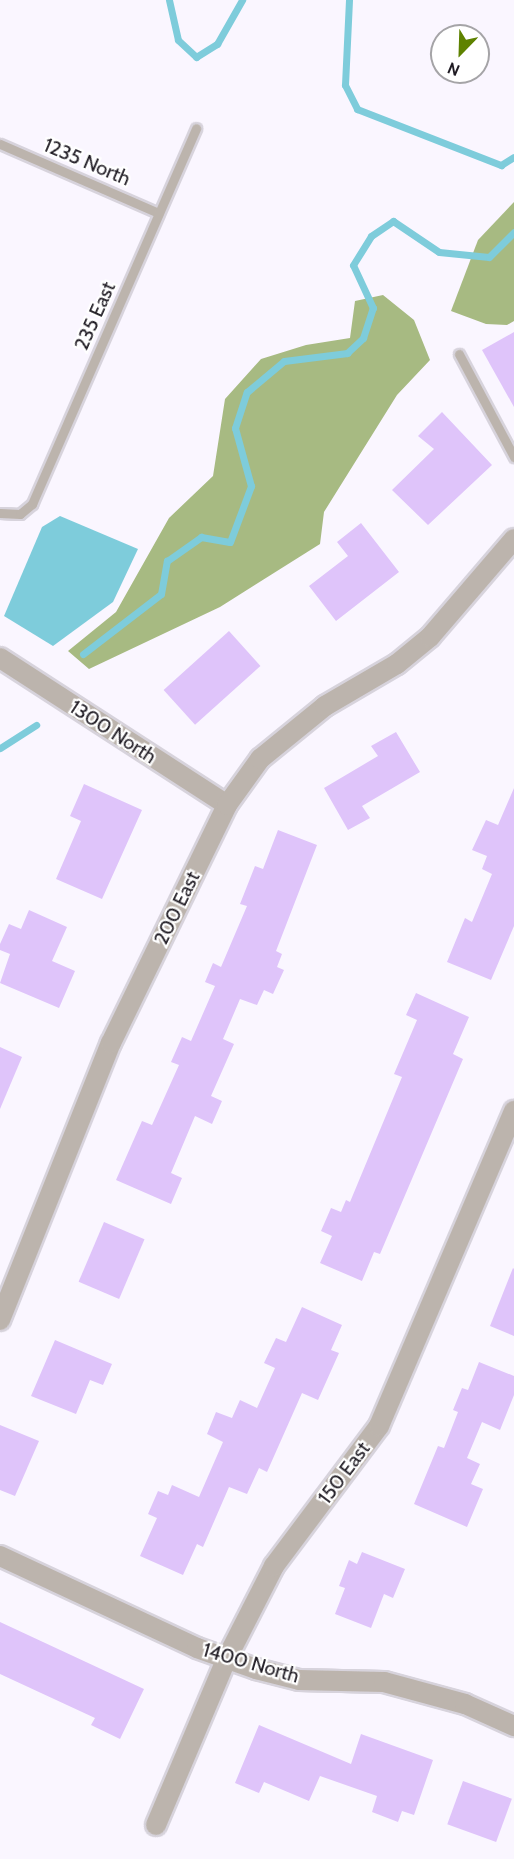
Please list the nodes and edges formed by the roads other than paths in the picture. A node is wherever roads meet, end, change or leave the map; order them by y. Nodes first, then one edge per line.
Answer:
1 (196, 128) dead end
2 (0, 144) edge
3 (159, 213) junction
4 (459, 354) dead end
5 (514, 457) edge
6 (0, 513) edge
7 (514, 539) edge
8 (0, 658) edge
9 (227, 805) junction
10 (514, 1111) edge
11 (0, 1320) edge
12 (0, 1556) edge
13 (227, 1658) junction
14 (514, 1726) edge
15 (156, 1825) dead end

1 - 3 lane, 235 East
2 - 3 lane, 1235 North
3 - 6 lane, 235 East
4 - 5 lane
7 - 9 street, 200 East
8 - 9 street, 1300 North
9 - 11 street, 200 East
10 - 13 street, 150 East
12 - 13 street, 1400 North
13 - 14 street, 1400 North
13 - 15 street, 150 East

